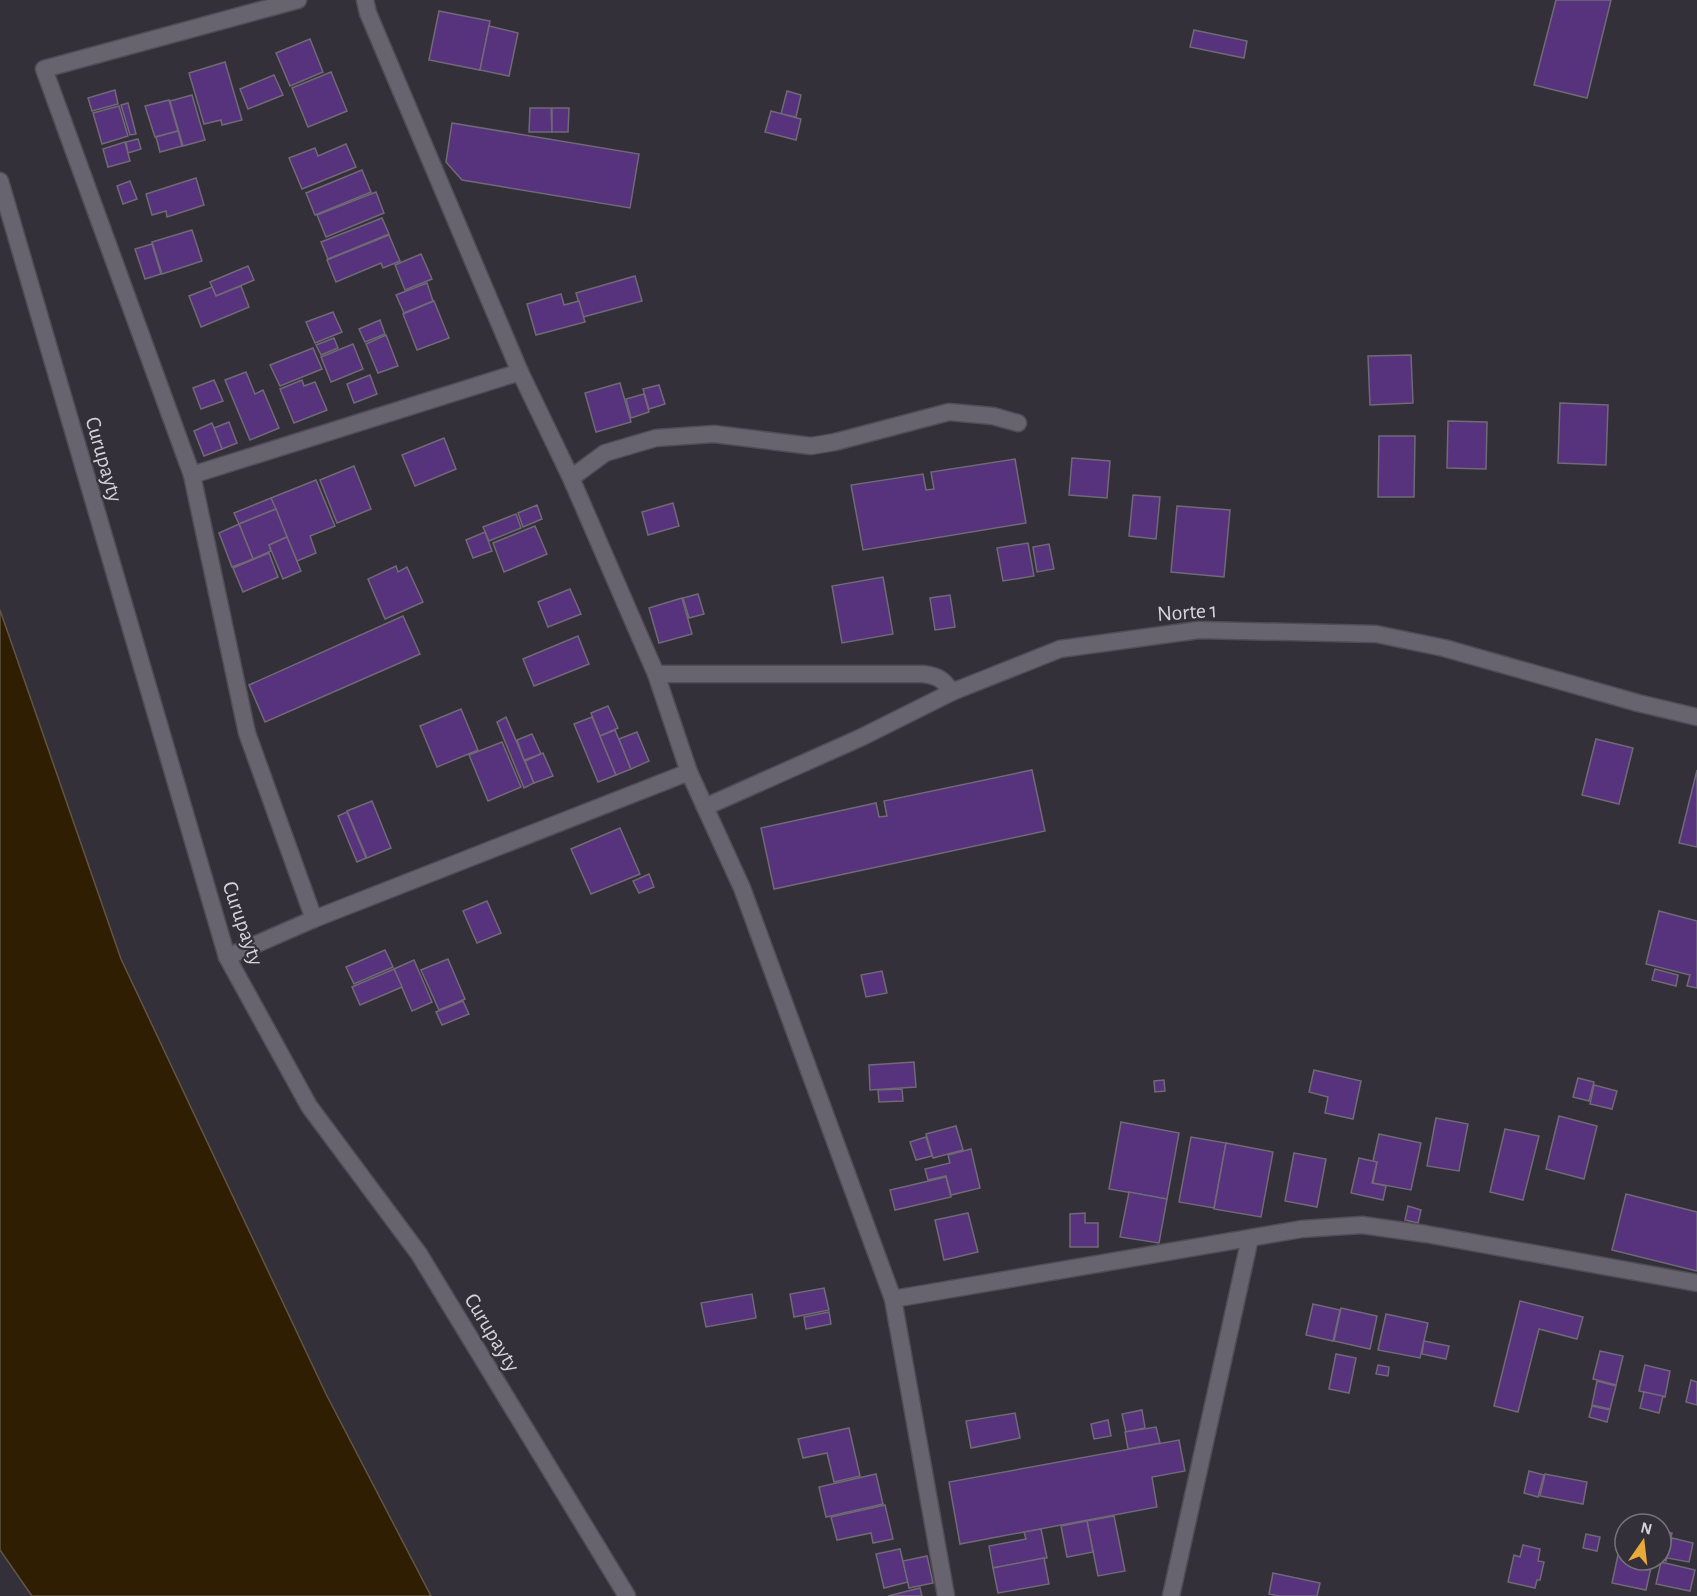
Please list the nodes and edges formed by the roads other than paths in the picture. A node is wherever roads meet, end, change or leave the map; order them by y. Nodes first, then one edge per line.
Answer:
1 (298, 0) edge
2 (364, 0) edge
3 (0, 181) edge
4 (520, 372) junction
5 (1018, 423) dead end
6 (192, 475) junction
7 (571, 478) junction
8 (656, 674) junction
9 (952, 692) junction
10 (1697, 717) edge
11 (689, 772) junction
12 (705, 807) junction
13 (314, 919) junction
14 (227, 957) junction
15 (1250, 1238) junction
16 (1697, 1283) edge
17 (893, 1299) junction
18 (627, 1596) edge
19 (946, 1596) edge
20 (1171, 1596) edge

1 - 6 street
2 - 4 street
3 - 14 street, Curupayty
4 - 6 street
4 - 7 street
5 - 7 street
6 - 13 street
7 - 8 street
8 - 9 street
8 - 11 street
9 - 10 street, Norte 1
9 - 12 street, Norte 1
11 - 12 street
11 - 13 street
12 - 17 street
13 - 14 street
14 - 18 street, Curupayty
15 - 16 street
15 - 17 street
15 - 20 street
17 - 19 street

